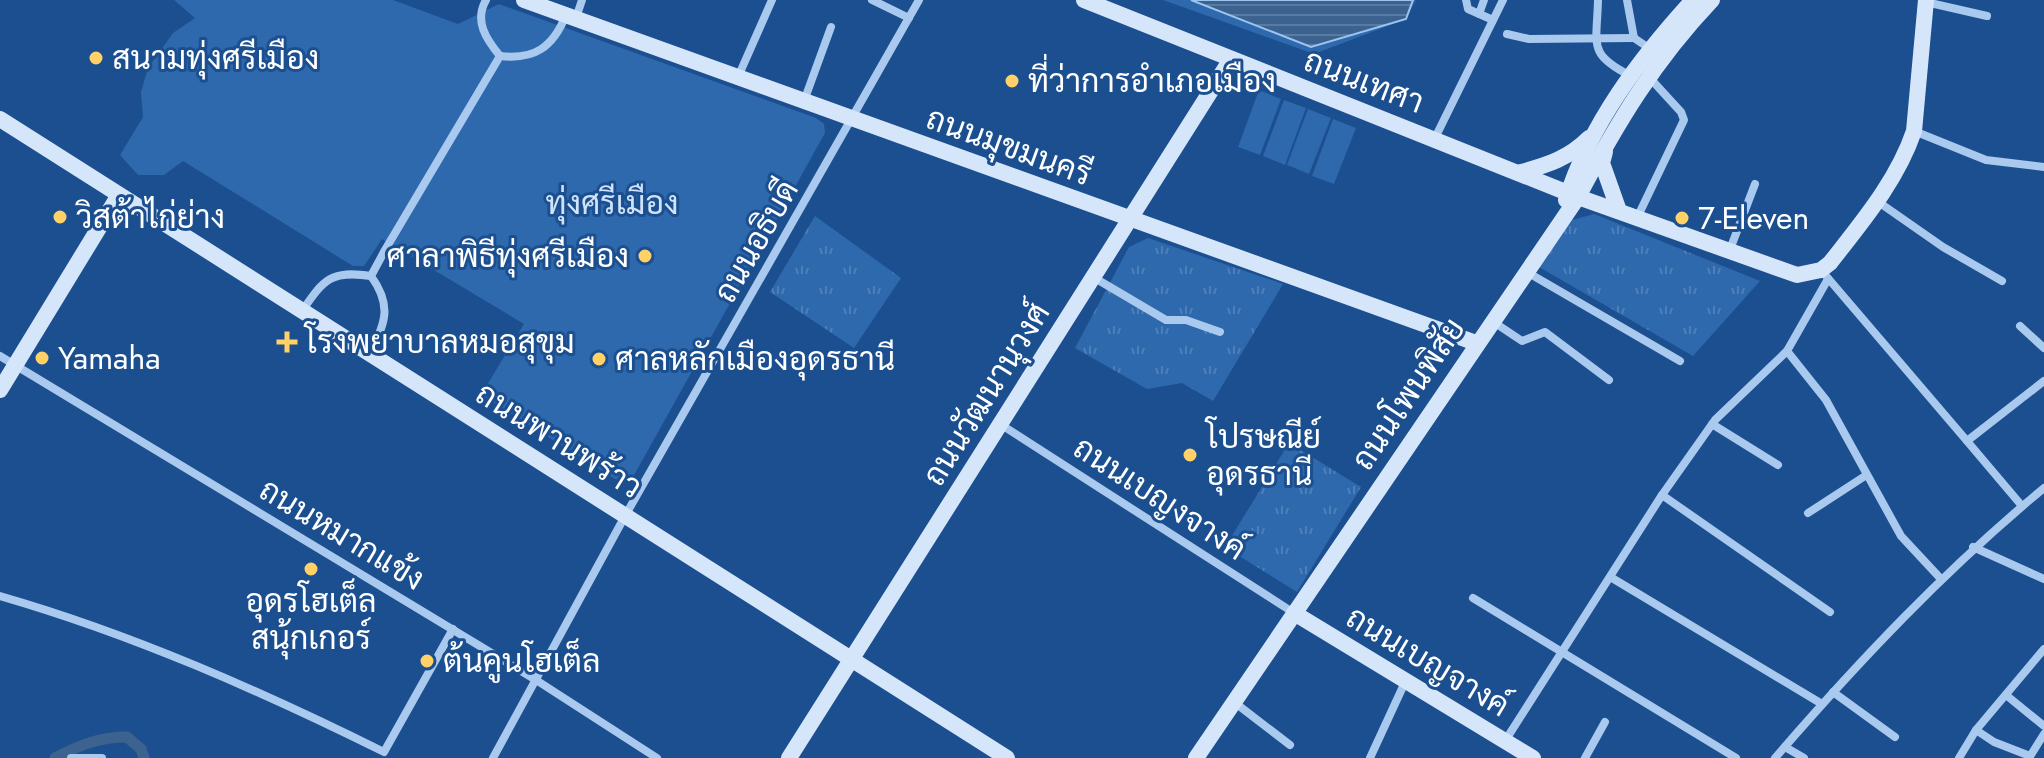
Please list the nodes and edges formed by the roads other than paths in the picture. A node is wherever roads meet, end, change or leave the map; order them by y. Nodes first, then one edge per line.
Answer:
1 (486, 0) edge
2 (524, 0) edge
3 (582, 0) edge
4 (772, 0) edge
5 (872, 0) edge
6 (919, 0) edge
7 (1084, 0) edge
8 (1466, 0) edge
9 (1484, 0) edge
10 (1503, 0) edge
11 (1598, 0) edge
12 (1627, 0) edge
13 (1693, 0) edge
14 (1712, 0) edge
15 (1926, 1) edge
16 (1479, 14) junction
17 (1987, 16) dead end
18 (571, 17) junction
19 (909, 18) junction
20 (1493, 20) junction
21 (831, 27) dead end
22 (1507, 34) dead end
23 (1634, 38) junction
24 (1597, 39) junction
25 (1649, 48) junction
26 (500, 56) junction
27 (1231, 59) junction
28 (1639, 76) junction
29 (738, 78) junction
30 (804, 101) junction
31 (0, 119) edge
32 (854, 120) junction
33 (1914, 131) junction
34 (1603, 134) junction
35 (1435, 138) junction
36 (2044, 167) edge
37 (1521, 172) junction
38 (1755, 184) dead end
39 (119, 195) junction
40 (1573, 195) junction
41 (1877, 201) junction
42 (1619, 211) junction
43 (1637, 218) junction
44 (1130, 219) junction
45 (1729, 252) junction
46 (1525, 271) junction
47 (1824, 275) junction
48 (371, 276) junction
49 (1093, 277) junction
50 (2002, 281) dead end
51 (302, 311) junction
52 (1492, 321) junction
53 (2020, 326) dead end
54 (1220, 332) dead end
55 (1476, 343) junction
56 (2044, 348) edge
57 (1787, 351) junction
58 (370, 353) junction
59 (0, 356) edge
60 (1680, 361) dead end
61 (15, 365) junction
62 (1609, 380) dead end
63 (2044, 381) edge
64 (0, 390) edge
65 (1000, 424) junction
66 (1712, 424) junction
67 (1967, 441) junction
68 (1778, 465) dead end
69 (1865, 476) junction
70 (2044, 488) edge
71 (1662, 495) junction
72 (2022, 506) junction
73 (1808, 513) dead end
74 (625, 516) junction
75 (1973, 547) junction
76 (1612, 578) junction
77 (1941, 579) junction
78 (2044, 579) edge
79 (0, 596) edge
80 (1473, 598) dead end
81 (1830, 612) dead end
82 (1294, 613) junction
83 (453, 629) junction
84 (2044, 649) edge
85 (1562, 655) junction
86 (852, 660) junction
87 (2040, 660) edge
88 (536, 680) junction
89 (1406, 680) junction
90 (1833, 692) junction
91 (2006, 695) junction
92 (1234, 702) junction
93 (1822, 704) junction
94 (1605, 722) dead end
95 (2044, 726) edge
96 (1976, 730) junction
97 (2044, 734) edge
98 (1895, 737) dead end
99 (1505, 741) junction
100 (1290, 745) dead end
101 (1785, 747) junction
102 (2030, 757) edge
103 (71, 758) edge
104 (102, 758) edge
105 (493, 758) edge
106 (657, 758) edge
107 (789, 758) edge
108 (1007, 758) edge
109 (1196, 758) edge
110 (1370, 758) edge
111 (1533, 758) edge
112 (1585, 758) edge
113 (1736, 758) edge
114 (1775, 758) edge
115 (1804, 758) edge
116 (1959, 758) edge

1 - 26 street
2 - 18 street, ถนนมุขมนครี
3 - 18 street
4 - 29 street
5 - 19 street
6 - 19 street, ถนนอธิบดี
7 - 27 street, ถนนเทศา
8 - 16 street
9 - 16 street
10 - 20 street
11 - 24 street
12 - 23 street
13 - 25 street, ถนนโพนพิสัย
14 - 28 street, ถนนโพนพิสัย
15 - 17 street
15 - 33 street
16 - 20 street
18 - 26 street
18 - 29 street, ถนนมุขมนครี
19 - 32 street, ถนนอธิบดี
20 - 35 street
21 - 30 street
22 - 24 street
23 - 24 street
23 - 25 street
24 - 28 street
25 - 28 street, ถนนโพนพิสัย
26 - 48 street
27 - 35 street, ถนนเทศา
27 - 44 street, ถนนวัฒนานุวงศ์
28 - 34 street, ถนนโพนพิสัย
28 - 43 street
29 - 30 street, ถนนมุขมนครี
30 - 32 street, ถนนมุขมนครี
31 - 39 street, ถนนพานพร้าว
32 - 44 street, ถนนมุขมนครี
32 - 74 street, ถนนอธิบดี
33 - 36 street
33 - 41 street
34 - 37 street
34 - 40 street, ถนนโพนพิสัย
34 - 42 street
35 - 37 street, ถนนเทศา
37 - 40 street, ถนนเทศา
38 - 45 street
39 - 51 street, ถนนพานพร้าว
39 - 61 street
40 - 42 street, ถนนเทศา
40 - 46 street, ถนนโพนพิสัย
41 - 47 street
41 - 50 street
42 - 43 street, ถนนเทศา
43 - 45 street, ถนนเทศา
44 - 49 street, ถนนวัฒนานุวงศ์
44 - 55 street, ถนนมุขมนครี
45 - 47 street, ถนนเทศา
46 - 52 street, ถนนโพนพิสัย
46 - 60 street
47 - 57 street
47 - 67 street
48 - 51 street
48 - 58 street
49 - 54 street
49 - 65 street, ถนนวัฒนานุวงศ์
51 - 58 street, ถนนพานพร้าว
52 - 55 street, ถนนโพนพิสัย
52 - 62 street
53 - 56 street
55 - 82 street, ถนนโพนพิสัย
57 - 66 street
57 - 69 street
58 - 74 street, ถนนพานพร้าว
59 - 61 street, ถนนหมากแข้ง
61 - 64 street
61 - 83 street, ถนนหมากแข้ง
63 - 67 street
65 - 82 street, ถนนเบญงจางค์
65 - 86 street, ถนนวัฒนานุวงศ์
66 - 68 street
66 - 71 street
67 - 72 street
69 - 73 street
69 - 77 street
70 - 72 street
71 - 76 street
71 - 81 street
72 - 75 street
74 - 86 street, ถนนพานพร้าว
74 - 88 street, ถนนอธิบดี
75 - 77 street
75 - 78 street
76 - 85 street
76 - 93 street
77 - 90 street
79 - 83 street
80 - 85 street
82 - 89 street, ถนนเบญจางค์
82 - 92 street, ถนนโพนพิสัย
83 - 88 street, ถนนหมากแข้ง
84 - 87 street
85 - 99 street
85 - 113 street
86 - 107 street, ถนนวัฒนานุวงศ์
86 - 108 street, ถนนพานพร้าว
87 - 91 street
88 - 105 street, ถนนอธิบดี
88 - 106 street, ถนนหมากแข้ง
89 - 99 street, ถนนเบญจางค์
89 - 110 street
90 - 93 street
90 - 98 street
91 - 95 street
91 - 96 street
92 - 100 street
92 - 109 street, ถนนโพนพิสัย
93 - 101 street
94 - 112 street
96 - 102 street
96 - 116 street
97 - 102 street
99 - 111 street, ถนนเบญจางค์
101 - 114 street
101 - 115 street
103 - 104 street

